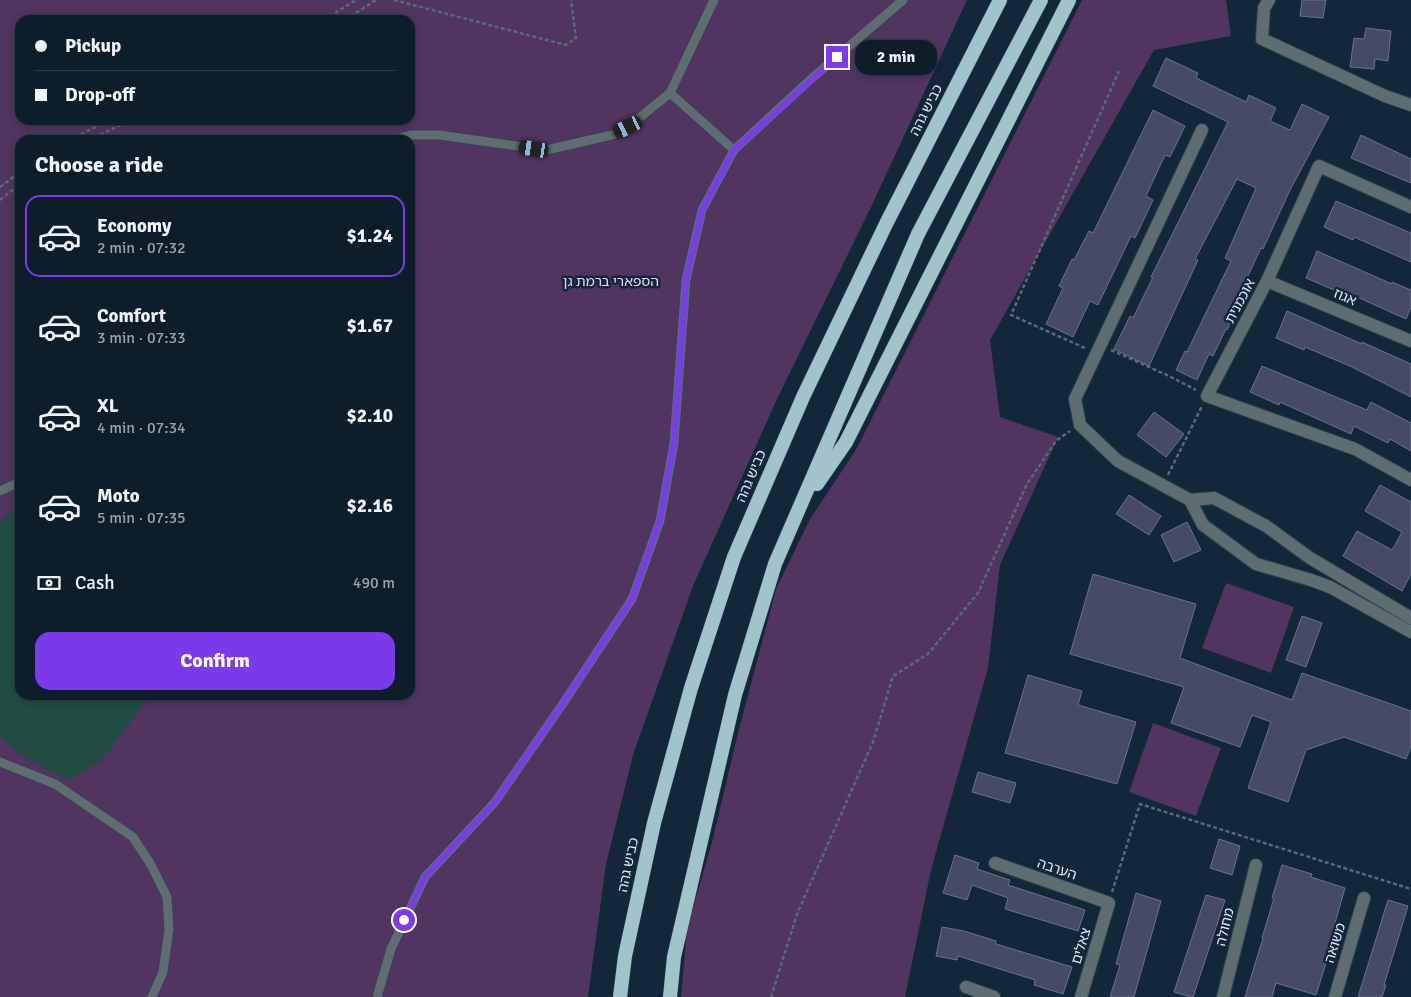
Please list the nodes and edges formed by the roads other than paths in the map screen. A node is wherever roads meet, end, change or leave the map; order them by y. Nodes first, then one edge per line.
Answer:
1 (714, 0) edge
2 (903, 0) edge
3 (1000, 0) edge
4 (1041, 0) edge
5 (1069, 0) edge
6 (1269, 0) edge
7 (670, 93) junction
8 (1411, 105) edge
9 (1202, 130) dead end
10 (411, 135) edge
11 (734, 150) junction
12 (1411, 207) edge
13 (1267, 281) junction
14 (1411, 342) edge
15 (1411, 480) edge
16 (15, 484) edge
17 (0, 491) edge
18 (1190, 500) junction
19 (798, 512) junction
20 (1411, 618) edge
21 (1411, 632) edge
22 (0, 762) edge
23 (994, 863) dead end
24 (1256, 865) dead end
25 (1364, 898) dead end
26 (1109, 903) joint
27 (966, 987) dead end
28 (152, 997) edge
29 (378, 997) edge
30 (620, 997) edge
31 (670, 997) edge
32 (994, 997) edge
33 (1081, 997) edge
34 (1222, 997) edge
35 (1335, 997) edge

1 - 7 lane
2 - 11 lane
3 - 30 highway, כביש גהה
4 - 19 highway
5 - 19 highway
6 - 8 street
7 - 10 lane
7 - 11 lane
9 - 18 street
11 - 29 lane
12 - 13 street, אוכמנית
13 - 14 street, אגוז
13 - 15 street, אוכמנית
16 - 17 lane
18 - 20 street
18 - 21 street
19 - 31 highway
22 - 28 lane
23 - 26 street, הערבה
24 - 34 street, מחולה
25 - 35 street, משואה
26 - 33 street, צאלים
27 - 32 street

